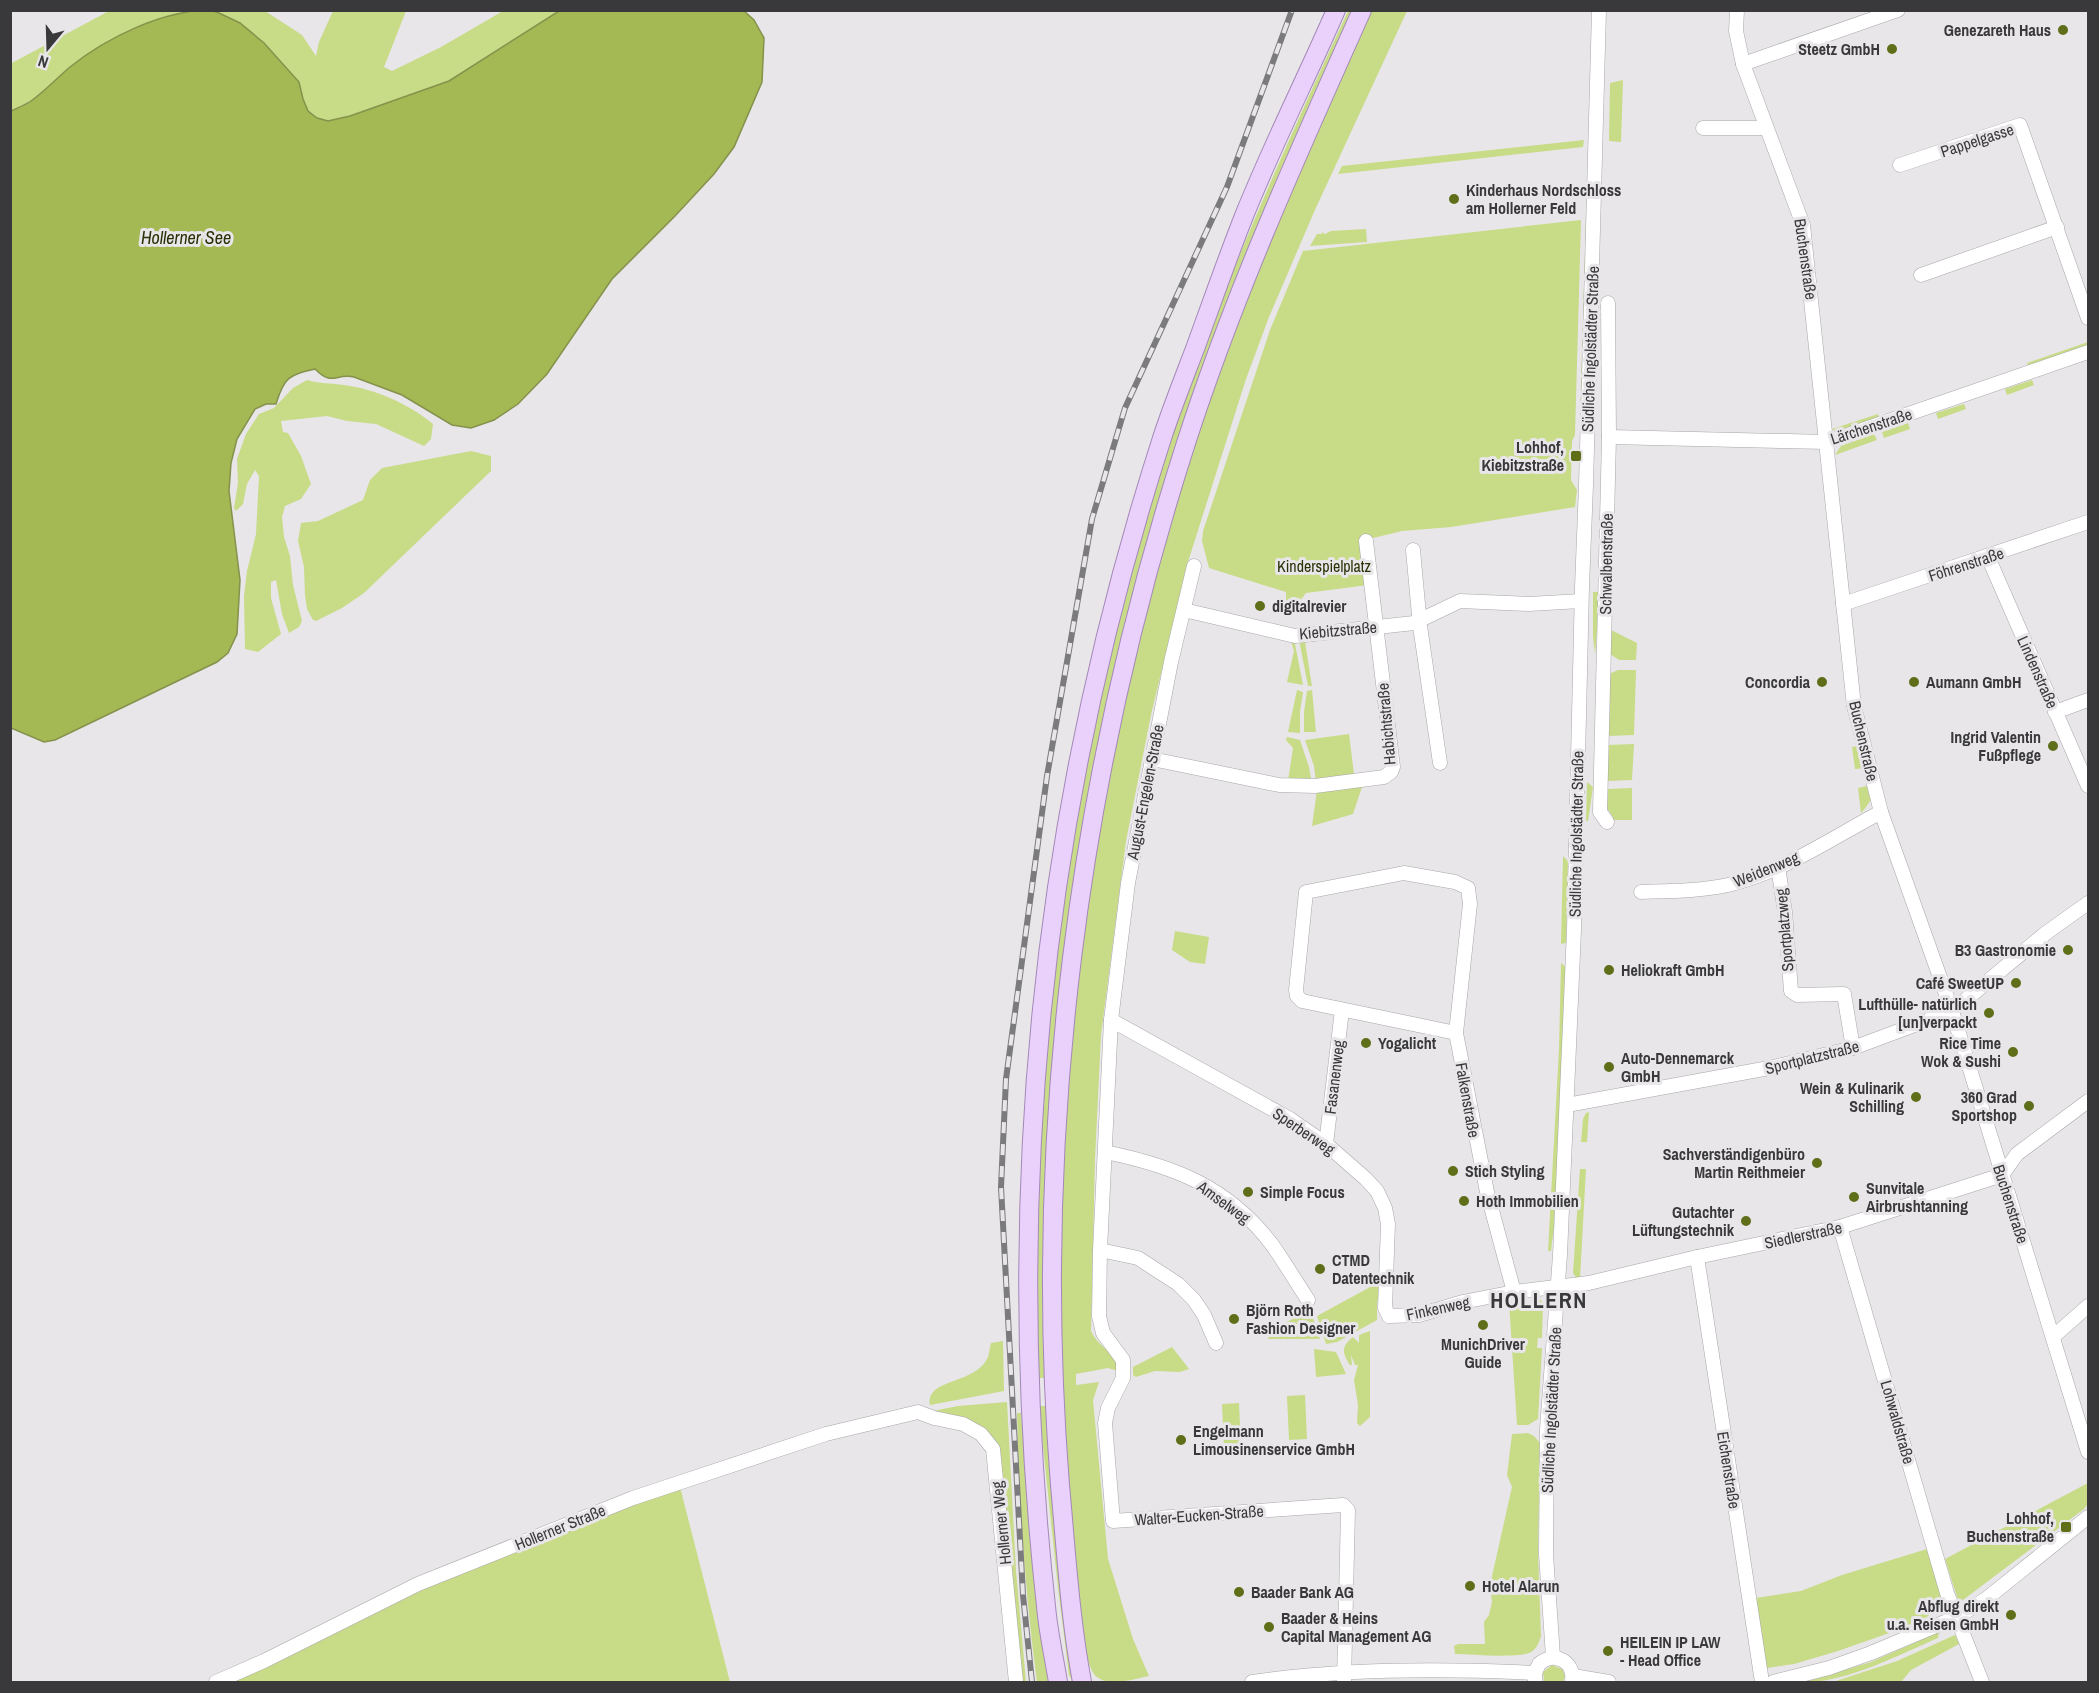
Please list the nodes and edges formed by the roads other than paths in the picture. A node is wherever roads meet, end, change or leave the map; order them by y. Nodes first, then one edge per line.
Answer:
1 (1336, 10) edge
2 (1362, 10) edge
3 (1599, 10) edge
4 (1737, 10) edge
5 (1898, 10) edge
6 (1743, 64) junction
7 (1704, 128) dead end
8 (1766, 128) junction
9 (1900, 165) dead end
10 (2057, 227) junction
11 (1921, 275) dead end
12 (1608, 303) dead end
13 (2088, 318) edge
14 (2088, 352) edge
15 (1609, 437) junction
16 (1827, 442) junction
17 (2088, 522) edge
18 (1366, 541) dead end
19 (1413, 550) dead end
20 (1988, 557) junction
21 (1194, 566) dead end
22 (1581, 601) junction
23 (1843, 604) junction
24 (1184, 610) junction
25 (1421, 620) junction
26 (1376, 627) junction
27 (2088, 700) edge
28 (2055, 712) junction
29 (1152, 759) junction
30 (1440, 763) dead end
31 (2088, 786) edge
32 (1881, 812) junction
33 (1607, 822) dead end
34 (1778, 867) junction
35 (1641, 892) dead end
36 (2088, 903) edge
37 (1342, 1010) junction
38 (1952, 1011) junction
39 (1111, 1020) junction
40 (1456, 1033) junction
41 (1854, 1048) junction
42 (2088, 1101) edge
43 (1567, 1105) junction
44 (1326, 1144) junction
45 (1105, 1152) junction
46 (2002, 1175) junction
47 (1840, 1227) junction
48 (1100, 1250) junction
49 (1697, 1257) junction
50 (1557, 1286) junction
51 (1514, 1292) junction
52 (1308, 1300) dead end
53 (2088, 1305) edge
54 (1389, 1316) joint
55 (2054, 1336) junction
56 (1216, 1343) dead end
57 (918, 1412) joint
58 (2088, 1452) edge
59 (2088, 1518) edge
60 (1957, 1617) junction
61 (1554, 1657) junction
62 (1343, 1677) edge
63 (1535, 1678) edge
64 (1572, 1679) edge
65 (216, 1683) edge
66 (1016, 1683) edge
67 (1058, 1683) edge
68 (1082, 1683) edge
69 (1252, 1683) edge
70 (1609, 1683) edge
71 (1762, 1683) edge
72 (1773, 1683) edge
73 (1982, 1683) edge

1 - 67 main road
2 - 68 main road
3 - 22 street, Südliche Ingolstädter Straße
4 - 6 street, Buchenstraße
5 - 6 street
6 - 8 street, Buchenstraße
7 - 8 street
8 - 16 street, Buchenstraße
9 - 10 street, Pappelgasse
10 - 11 street
10 - 13 street, Pappelgasse
12 - 15 street, Schwalbenstraße
14 - 16 street, Lärchenstraße
15 - 16 street, Lärchenstraße
15 - 33 street, Schwalbenstraße
16 - 23 street, Buchenstraße
17 - 20 street, Föhrenstraße
18 - 26 street, Habichtstraße
19 - 25 street
20 - 23 street, Föhrenstraße
20 - 28 street, Lindenstraße
21 - 24 street, August-Engelen-Straße
22 - 25 street, Kiebitzstraße
22 - 43 street, Südliche Ingolstädter Straße
23 - 32 street, Buchenstraße
24 - 26 street, Kiebitzstraße
24 - 29 street, August-Engelen-Straße
25 - 26 street, Kiebitzstraße
25 - 30 street
26 - 29 street, Habichtstraße
27 - 28 street
28 - 31 street, Lindenstraße
29 - 39 street, August-Engelen-Straße
32 - 34 street, Weidenweg
32 - 38 street, Buchenstraße
34 - 35 street, Weidenweg
34 - 41 street, Sportplatzweg
36 - 38 street, Sportplatzstraße
37 - 40 street
37 - 40 street, Falkenstraße
37 - 44 street, Fasanenweg
38 - 41 street, Sportplatzstraße
38 - 46 street, Buchenstraße
39 - 44 street, Sperberweg
39 - 45 street, Walter-Eucken-Straße
40 - 51 street, Falkenstraße
41 - 43 street, Sportplatzstraße
42 - 46 street
43 - 50 street, Südliche Ingolstädter Straße
44 - 54 street, Sperberweg
45 - 48 street, Walter-Eucken-Straße
45 - 52 street, Amselweg
46 - 47 street, Siedlerstraße
46 - 55 street, Buchenstraße
47 - 49 street, Siedlerstraße
47 - 60 street, Lohwaldstraße
48 - 56 street
48 - 62 street, Walter-Eucken-Straße
49 - 50 street, Siedlerstraße
49 - 71 street, Eichenstraße
50 - 51 street, Finkenweg
50 - 61 street, Südliche Ingolstädter Straße
51 - 54 street, Finkenweg
53 - 55 street
55 - 58 street, Buchenstraße
57 - 65 street, Hollerner Straße
57 - 66 street, Hollerner Weg
59 - 60 street
60 - 72 street
60 - 73 street, Lohwaldstraße
61 - 63 street
61 - 64 street
62 - 63 street
62 - 69 street
64 - 70 street

